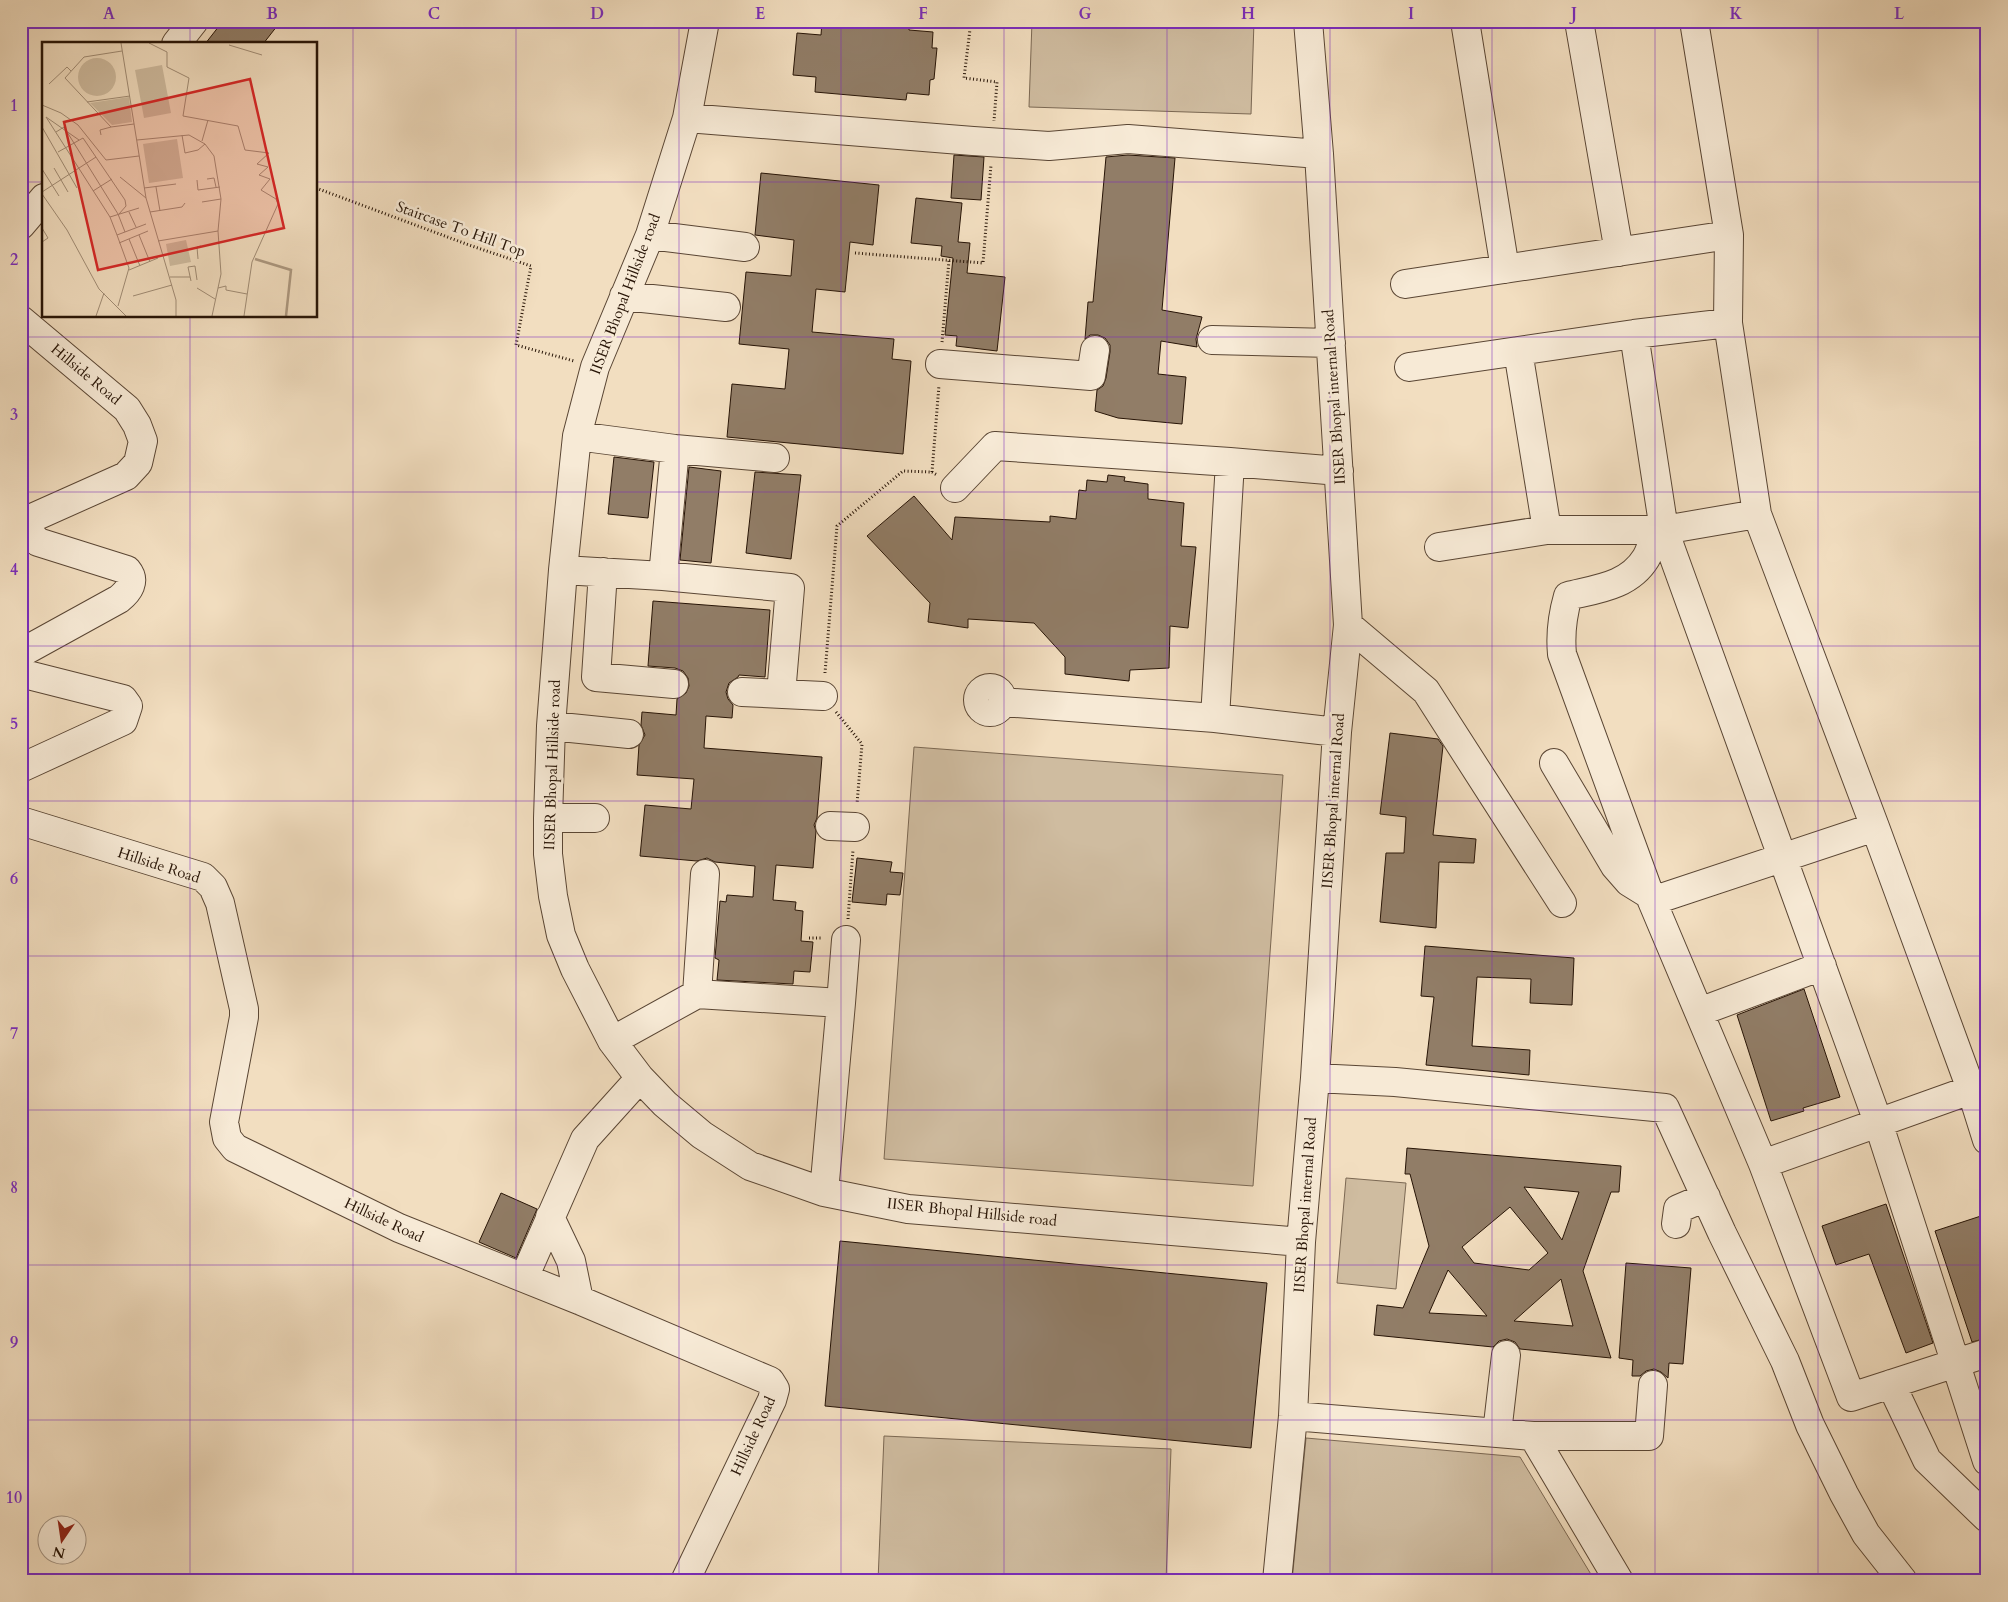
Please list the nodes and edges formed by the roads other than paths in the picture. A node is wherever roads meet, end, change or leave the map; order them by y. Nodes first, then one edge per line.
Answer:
1 (194, 21) edge
2 (705, 21) edge
3 (1308, 21) edge
4 (1465, 21) edge
5 (1579, 21) edge
6 (1694, 21) edge
7 (178, 42) edge
8 (687, 118) junction
9 (1319, 154) junction
10 (42, 200) edge
11 (21, 224) edge
12 (650, 235) junction
13 (1729, 235) junction
14 (745, 247) dead end
15 (1619, 252) junction
16 (1505, 269) junction
17 (1404, 284) dead end
18 (624, 296) junction
19 (726, 307) dead end
20 (21, 320) edge
21 (1728, 323) junction
22 (1634, 334) junction
23 (1212, 340) dead end
24 (1331, 343) junction
25 (1094, 350) dead end
26 (1518, 351) junction
27 (940, 364) dead end
28 (1409, 367) dead end
29 (577, 436) junction
30 (675, 449) junction
31 (775, 458) dead end
32 (1230, 462) junction
33 (1339, 472) junction
34 (955, 488) dead end
35 (1757, 514) junction
36 (1660, 529) junction
37 (1547, 530) junction
38 (1439, 547) dead end
39 (563, 570) junction
40 (603, 572) junction
41 (663, 576) junction
42 (1348, 625) junction
43 (21, 653) edge
44 (21, 671) edge
45 (674, 684) dead end
46 (742, 692) dead end
47 (781, 694) junction
48 (823, 696) road end
49 (1002, 702) dead end
50 (1215, 718) junction
51 (551, 726) junction
52 (1337, 732) junction
53 (629, 734) dead end
54 (1554, 764) dead end
55 (21, 768) edge
56 (548, 818) junction
57 (595, 818) dead end
58 (21, 821) edge
59 (1875, 827) junction
60 (1783, 858) junction
61 (705, 874) dead end
62 (1651, 898) junction
63 (1562, 903) dead end
64 (846, 940) road end
65 (1822, 966) junction
66 (697, 994) junction
67 (842, 1002) junction
68 (1699, 1012) junction
69 (612, 1040) junction
70 (640, 1078) junction
71 (1315, 1078) junction
72 (1979, 1086) edge
73 (1878, 1122) junction
74 (1987, 1140) edge
75 (1762, 1164) junction
76 (824, 1192) junction
77 (1706, 1198) junction
78 (550, 1217) junction
79 (1676, 1224) dead end
80 (1301, 1242) junction
81 (524, 1278) junction
82 (579, 1300) junction
83 (1987, 1353) edge
84 (1506, 1355) dead end
85 (1955, 1363) junction
86 (1891, 1384) junction
87 (1653, 1385) dead end
88 (1294, 1416) junction
89 (1497, 1433) junction
90 (1533, 1436) junction
91 (1987, 1461) edge
92 (1987, 1518) edge
93 (685, 1581) edge
94 (1277, 1581) edge
95 (1618, 1581) edge
96 (1903, 1581) edge

1 - 7 street
2 - 8 street, IISER Bhopal Hillside road
3 - 9 street, IISER Bhopal internal Road
4 - 16 street
5 - 15 street
6 - 13 street
8 - 9 street
8 - 12 street, IISER Bhopal Hillside road
9 - 24 street, IISER Bhopal internal Road
10 - 11 street
12 - 14 street
12 - 18 street, IISER Bhopal Hillside road
13 - 15 street
13 - 21 street
15 - 16 street
16 - 17 street
18 - 19 street
18 - 29 street, IISER Bhopal Hillside road
20 - 43 street, Hillside Road
21 - 22 street
21 - 35 street
22 - 26 street
22 - 36 street
23 - 24 street
24 - 33 street, IISER Bhopal internal Road
25 - 27 street
26 - 28 street
26 - 37 street
29 - 30 street
29 - 39 street, IISER Bhopal Hillside road
30 - 31 street
30 - 41 street
32 - 33 street
32 - 34 street
32 - 50 street
33 - 42 street, IISER Bhopal internal Road
35 - 36 street
35 - 59 street
36 - 37 street
36 - 60 street
36 - 62 street
37 - 38 street
39 - 40 street
39 - 51 street, IISER Bhopal Hillside road
40 - 41 street
40 - 45 street
41 - 47 street
42 - 52 street, IISER Bhopal internal Road
42 - 63 street
44 - 55 street
46 - 47 street
47 - 48 street
49 - 50 street
50 - 52 street
51 - 53 street
51 - 56 street, IISER Bhopal Hillside road
52 - 71 street, IISER Bhopal internal Road
54 - 62 street
56 - 57 street
56 - 69 street, IISER Bhopal Hillside road
58 - 81 street, Hillside Road
59 - 60 street
59 - 72 street
60 - 62 street
60 - 65 street
61 - 66 street
62 - 68 street
64 - 67 street
65 - 68 street
65 - 73 street
66 - 67 street
66 - 69 street
67 - 76 street
68 - 75 street
69 - 70 street, IISER Bhopal Hillside road
70 - 76 street, IISER Bhopal Hillside road
70 - 78 street
71 - 77 street
71 - 80 street, IISER Bhopal internal Road
72 - 73 street
72 - 74 street
73 - 75 street
73 - 85 street
75 - 86 street
76 - 80 street, IISER Bhopal Hillside road
77 - 79 street
77 - 96 street
78 - 81 street
78 - 82 street
80 - 88 street, IISER Bhopal internal Road
81 - 82 street, Hillside Road
82 - 93 street, Hillside Road
83 - 85 street
84 - 89 street
85 - 86 street
85 - 91 street
86 - 92 street
87 - 90 street
88 - 89 street
88 - 94 street, IISER Bhopal internal Road
89 - 90 street
90 - 95 street

